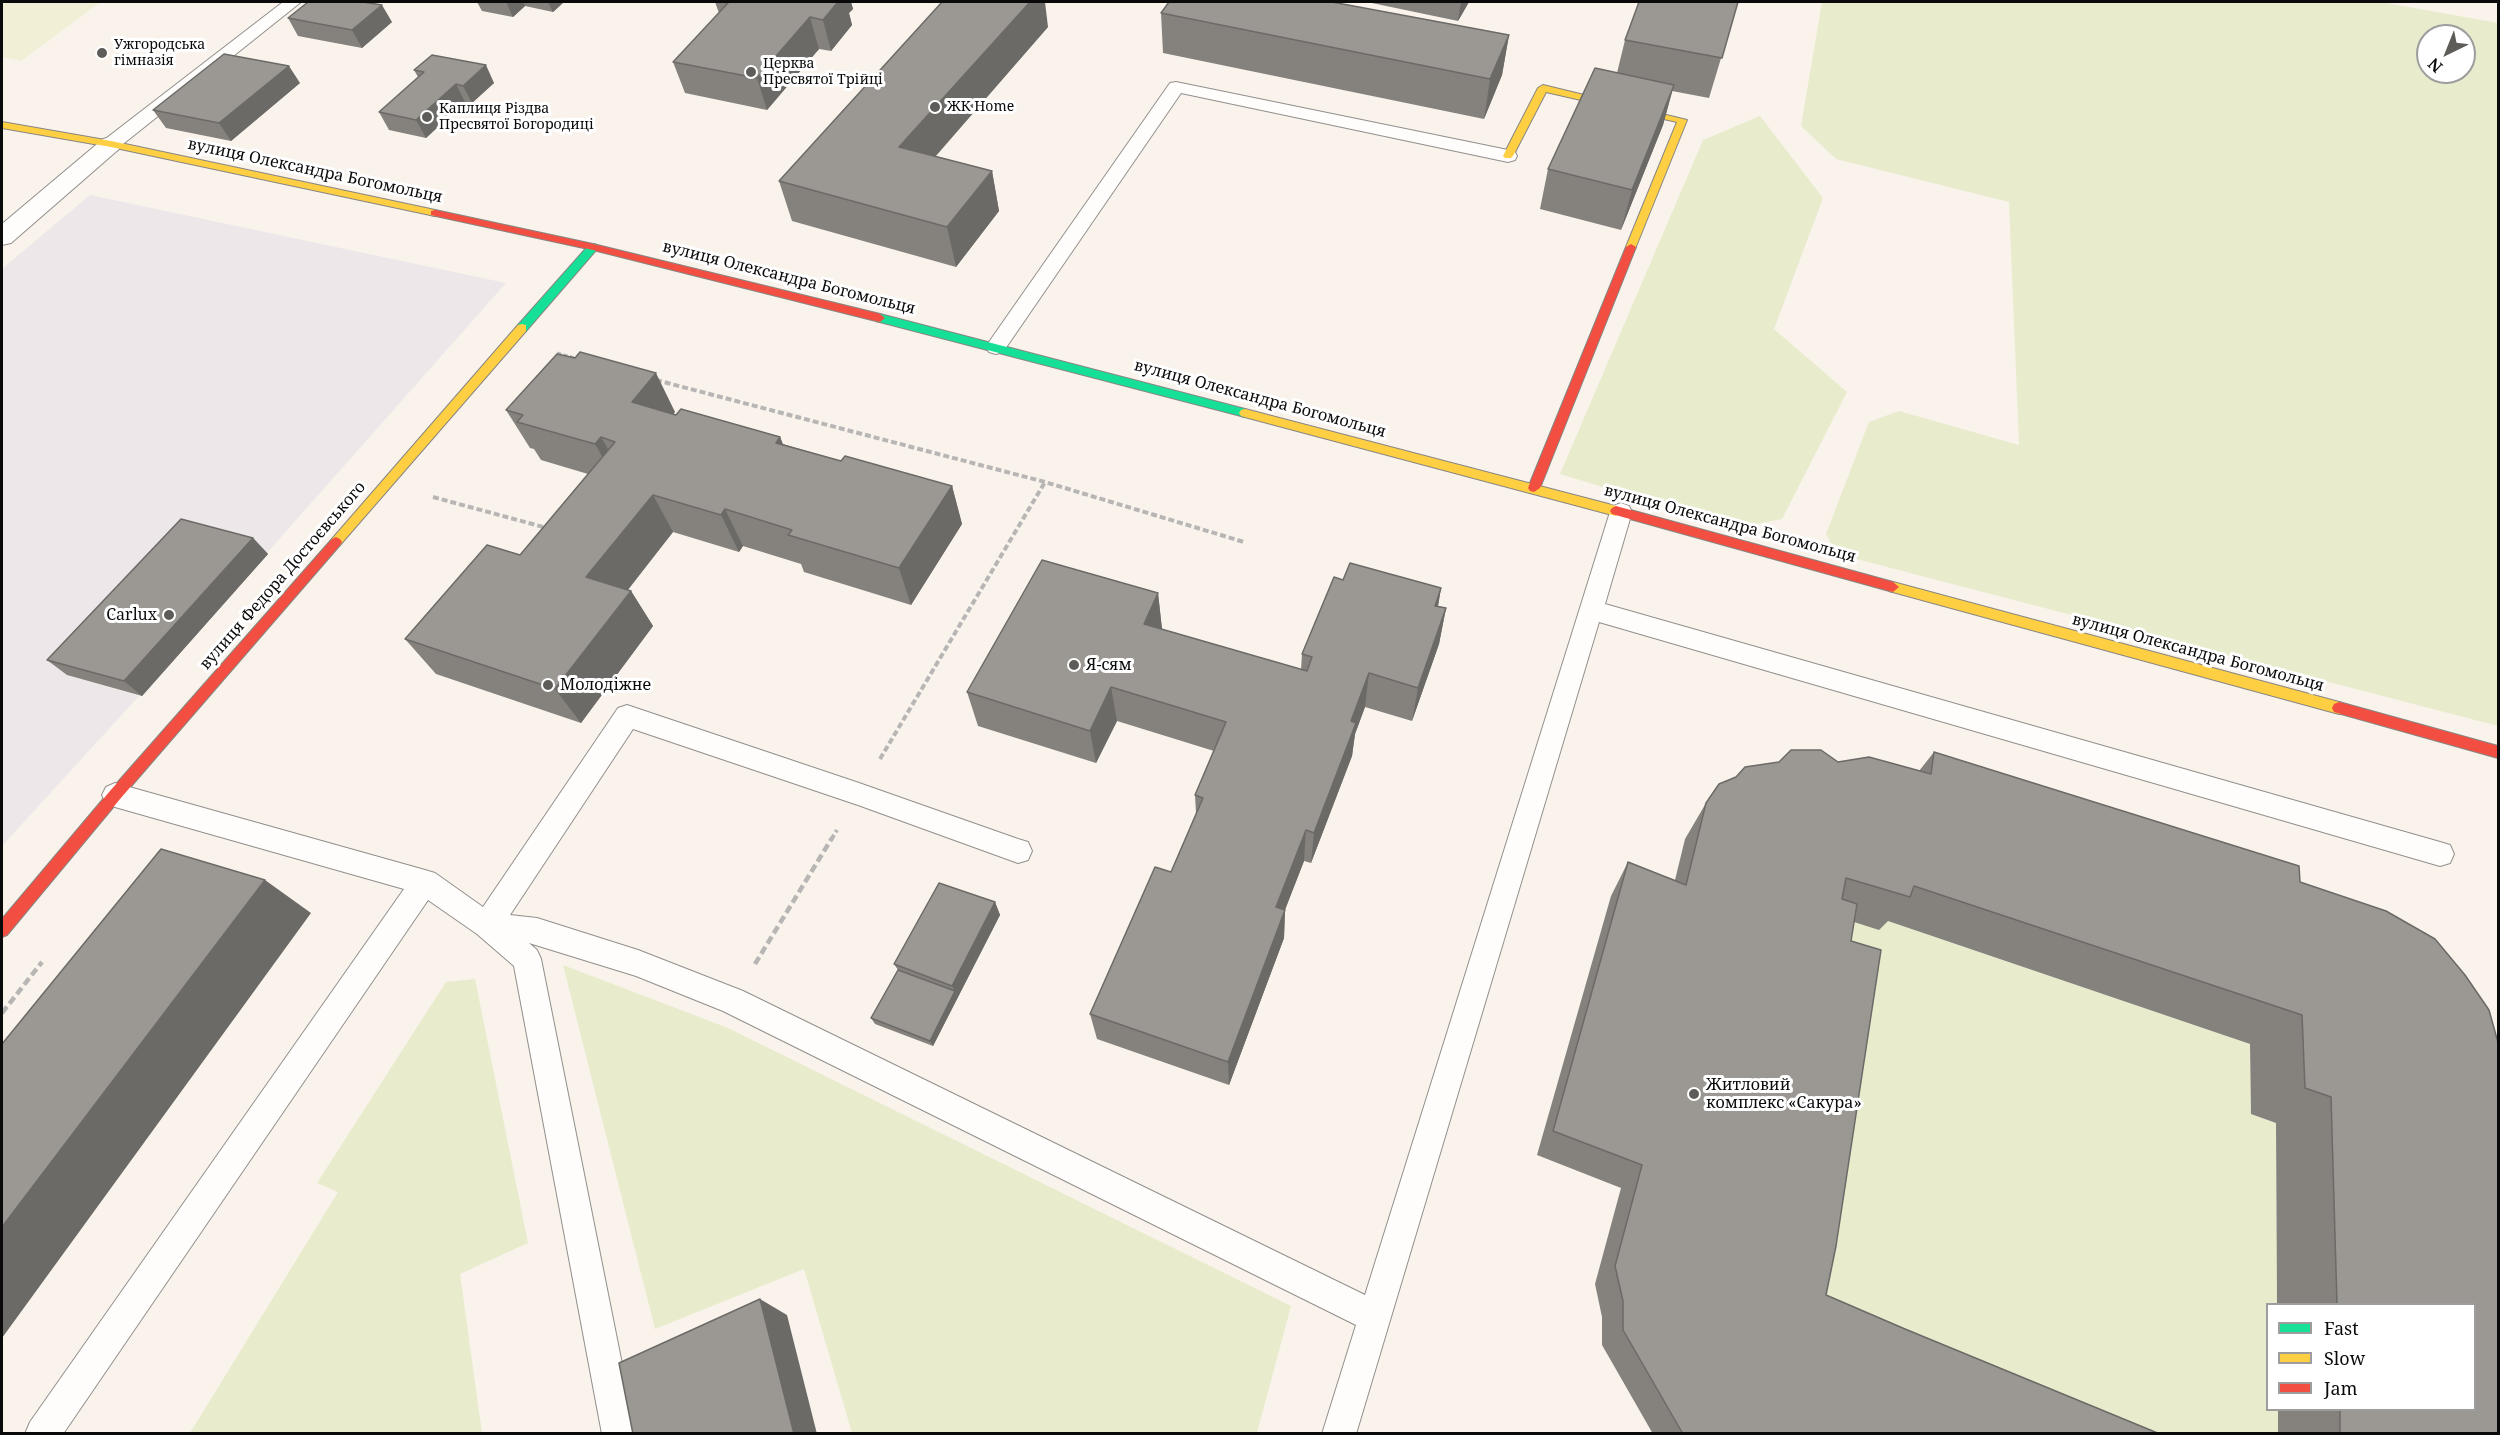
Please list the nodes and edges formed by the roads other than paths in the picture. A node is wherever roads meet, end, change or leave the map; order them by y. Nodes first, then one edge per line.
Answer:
1 (292, 2) edge
2 (2, 125) edge
3 (111, 144) junction
4 (1508, 156) joint
5 (2, 237) edge
6 (592, 247) junction
7 (996, 347) junction
8 (1534, 488) junction
9 (1621, 512) junction
10 (1591, 610) junction
11 (2499, 752) edge
12 (115, 795) junction
13 (1018, 851) dead end
14 (2440, 854) dead end
15 (425, 882) junction
16 (487, 925) junction
17 (2, 930) edge
18 (1375, 1317) junction
19 (42, 1434) edge
20 (619, 1434) edge
21 (1339, 1434) edge

1 - 3 lane
2 - 3 street, вулиця Олександра Богомольця
3 - 5 street
3 - 6 street, вулиця Олександра Богомольця
4 - 7 lane
4 - 8 street
6 - 7 street, вулиця Олександра Богомольця
6 - 12 street, вулиця Федора Достоєвського
7 - 8 street, вулиця Олександра Богомольця
8 - 9 street, вулиця Олександра Богомольця
9 - 10 lane
9 - 11 street, вулиця Олександра Богомольця
10 - 14 lane
10 - 18 lane
12 - 15 lane
12 - 17 street, вулиця Федора Достоєвського
13 - 16 lane
15 - 16 lane
15 - 19 lane
16 - 18 lane
16 - 20 lane
18 - 21 lane

